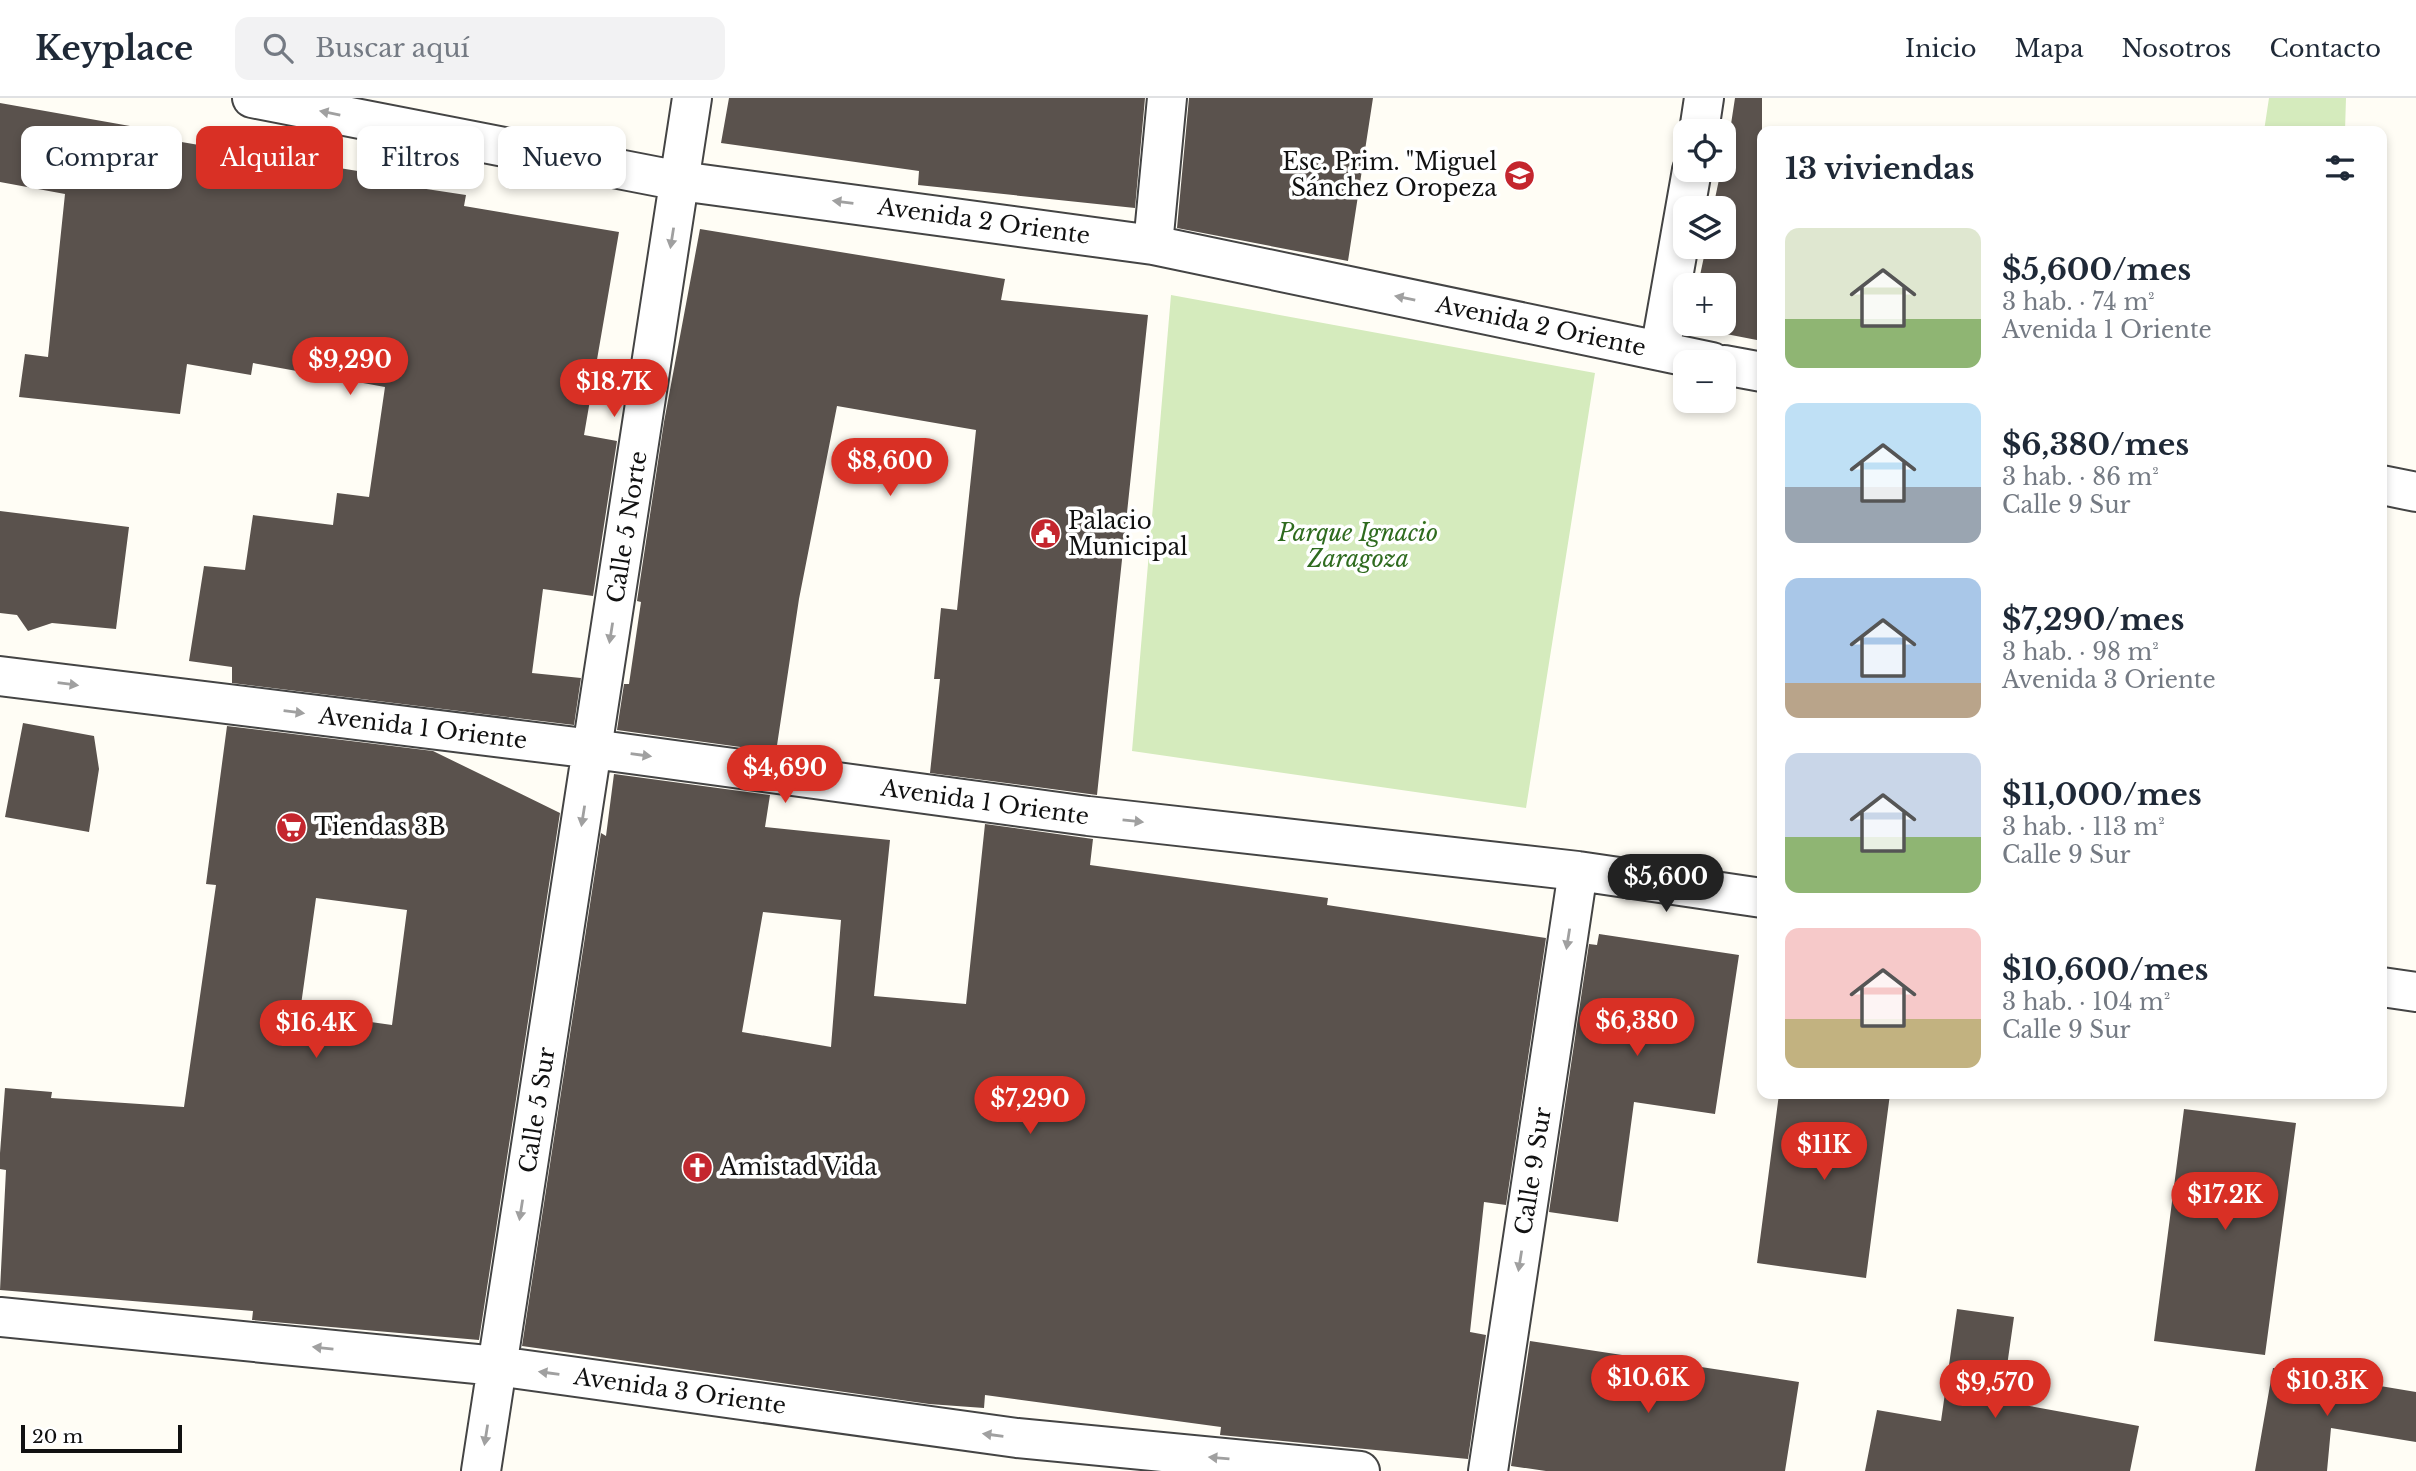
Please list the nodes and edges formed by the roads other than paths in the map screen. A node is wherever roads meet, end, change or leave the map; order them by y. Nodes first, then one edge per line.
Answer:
1 (253, 98) edge
2 (692, 98) edge
3 (1167, 98) edge
4 (1704, 98) edge
5 (1701, 119) edge
6 (680, 181) junction
7 (1690, 182) edge
8 (1153, 245) junction
9 (1660, 351) junction
10 (1673, 354) edge
11 (1736, 367) edge
12 (1757, 371) edge
13 (2387, 486) edge
14 (2416, 492) edge
15 (0, 676) edge
16 (593, 749) junction
17 (1578, 871) junction
18 (1757, 897) edge
19 (2387, 988) edge
20 (2416, 992) edge
21 (0, 1317) edge
22 (497, 1366) junction
23 (481, 1471) edge
24 (1360, 1471) edge
25 (1488, 1471) edge

6 -> 1 street, Avenida 2 Oriente
2 - 6 street, Calle 5 Norte
3 - 8 street
4 - 5 street
8 -> 6 street, Avenida 2 Oriente
6 -> 16 street, Calle 5 Norte
7 - 9 street
9 -> 8 street, Avenida 2 Oriente
9 - 10 street, Avenida 2 Oriente
11 - 12 street
13 - 14 street
15 -> 16 street, Avenida 1 Oriente
16 -> 17 street, Avenida 1 Oriente
16 -> 22 street, Calle 5 Sur
17 - 18 street, Avenida 1 Oriente
17 -> 25 street, Calle 9 Sur
19 - 20 street
22 -> 21 street, Avenida 3 Oriente
22 -> 23 street, Calle 5 Sur
24 -> 22 street, Avenida 3 Oriente

